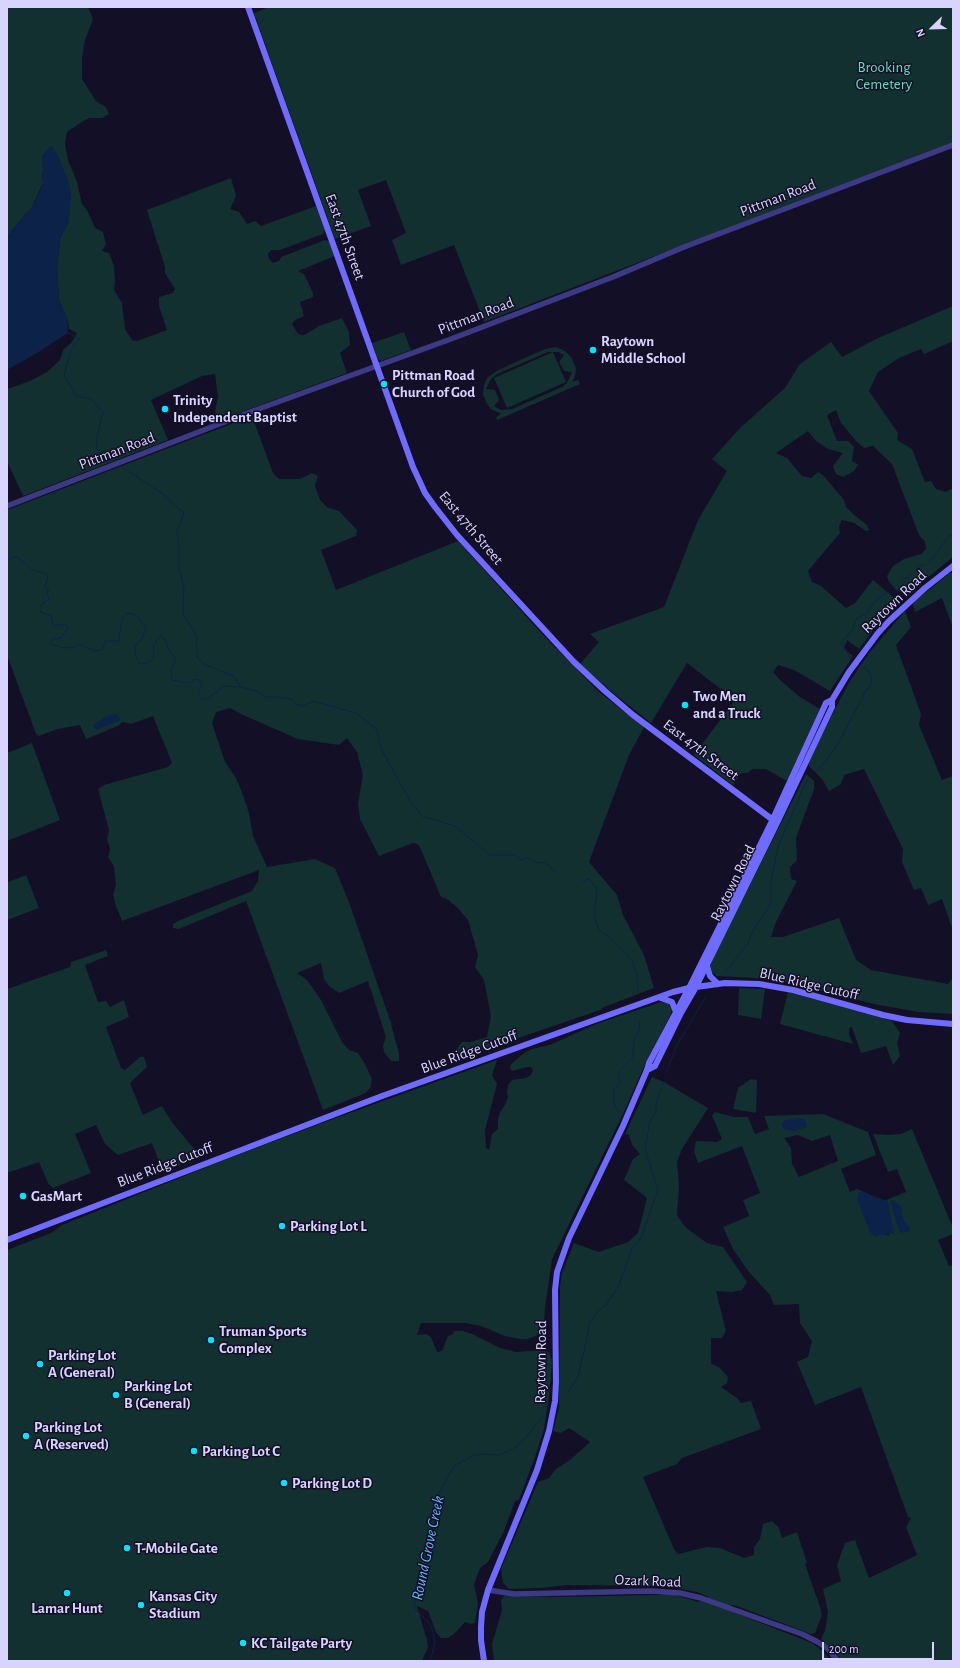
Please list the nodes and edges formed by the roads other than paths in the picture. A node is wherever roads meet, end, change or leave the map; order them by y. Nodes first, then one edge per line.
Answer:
1 (248, 7) edge
2 (953, 145) edge
3 (377, 365) junction
4 (7, 506) edge
5 (953, 566) edge
6 (775, 822) junction
7 (707, 965) junction
8 (718, 984) junction
9 (696, 987) junction
10 (689, 988) junction
11 (660, 998) junction
12 (676, 1012) junction
13 (953, 1024) edge
14 (647, 1070) junction
15 (7, 1240) edge
16 (488, 1590) junction
17 (484, 1661) edge
18 (838, 1661) edge

1 - 3 main road, East 47th Street
2 - 3 street, Pittman Road
3 - 4 street, Pittman Road
3 - 6 main road, East 47th Street
5 - 6 main road, Raytown Road
6 - 7 main road, Raytown Road
6 - 10 main road, Raytown Road
7 - 8 main road
7 - 9 main road, Raytown Road
8 - 9 main road, Blue Ridge Cutoff
8 - 13 main road, Blue Ridge Cutoff
9 - 10 main road, Blue Ridge Cutoff
9 - 14 main road, Raytown Road
10 - 11 main road, Blue Ridge Cutoff
10 - 12 main road, Raytown Road
11 - 12 main road
11 - 15 main road, Blue Ridge Cutoff
12 - 14 main road, Raytown Road
14 - 16 main road, Raytown Road
16 - 17 main road, Raytown Road
16 - 18 street, Ozark Road

